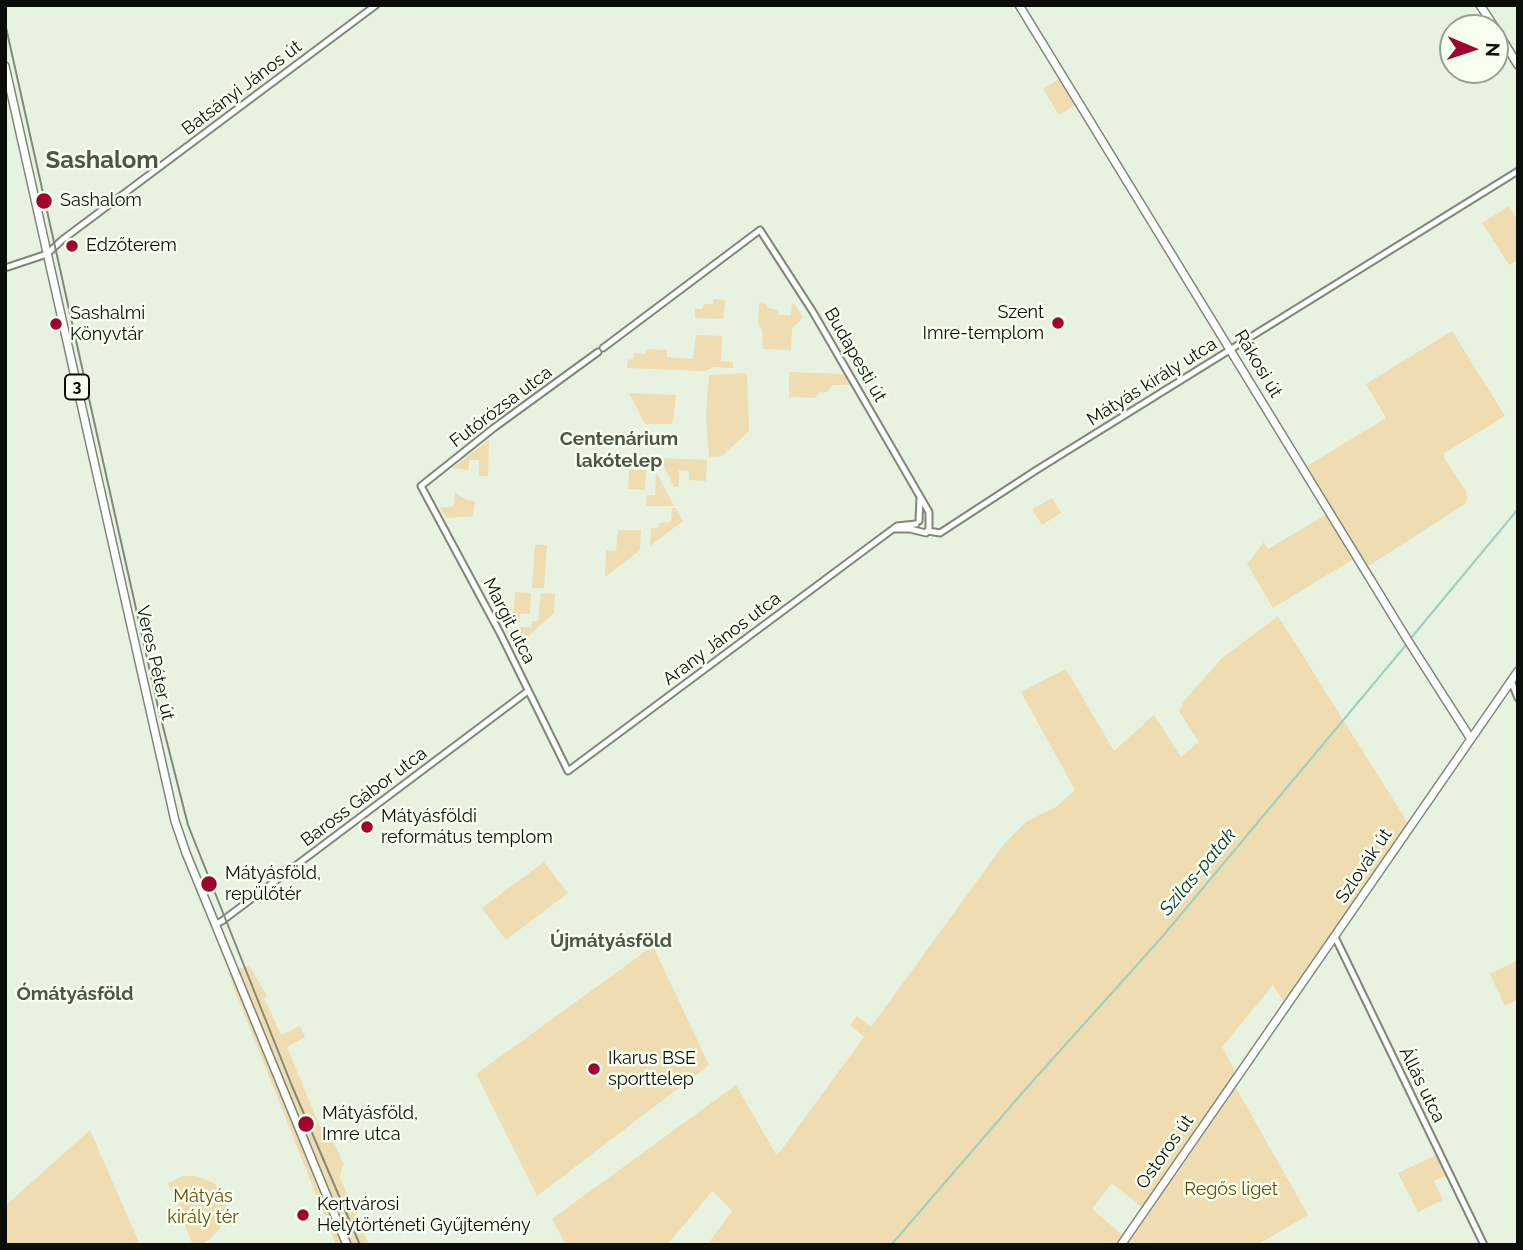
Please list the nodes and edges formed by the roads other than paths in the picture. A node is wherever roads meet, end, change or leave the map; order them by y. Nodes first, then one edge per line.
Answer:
1 (376, 5) edge
2 (1019, 5) edge
3 (5, 66) edge
4 (1518, 171) edge
5 (760, 230) joint
6 (47, 254) junction
7 (5, 268) edge
8 (1231, 350) junction
9 (421, 486) joint
10 (920, 498) junction
11 (917, 525) junction
12 (929, 527) junction
13 (1518, 671) edge
14 (1511, 681) junction
15 (528, 691) junction
16 (1501, 696) junction
17 (1518, 699) edge
18 (1471, 739) junction
19 (568, 771) joint
20 (216, 924) junction
21 (1335, 937) junction
22 (1236, 1078) joint
23 (347, 1245) edge
24 (1121, 1245) edge
25 (1484, 1245) edge

1 - 6 street, Batsányi János út
2 - 8 main road, Rákosi út
3 - 6 main road, Veres Péter út / 3
4 - 8 street, Mátyás király utca
5 - 9 street, Futórózsa utca
5 - 10 street, Budapesti út
6 - 7 street
6 - 20 main road, Veres Péter út / 3
8 - 12 street, Mátyás király utca
8 - 18 main road, Rákosi út
9 - 15 street, Margit utca
10 - 11 street
10 - 12 street, Budapesti út
11 - 12 street
11 - 12 street
11 - 19 street, Arany János utca
13 - 14 main road, Szlovák út
14 - 16 main road, Szlovák út
14 - 17 street
15 - 19 street, Margit utca
15 - 20 street, Baross Gábor utca
16 - 17 street
16 - 18 main road, Szlovák út
18 - 21 main road, Szlovák út
20 - 23 main road, Veres Péter út / 3
21 - 22 main road, Szlovák út
21 - 25 street, Állás utca
22 - 24 main road, Ostoros út

